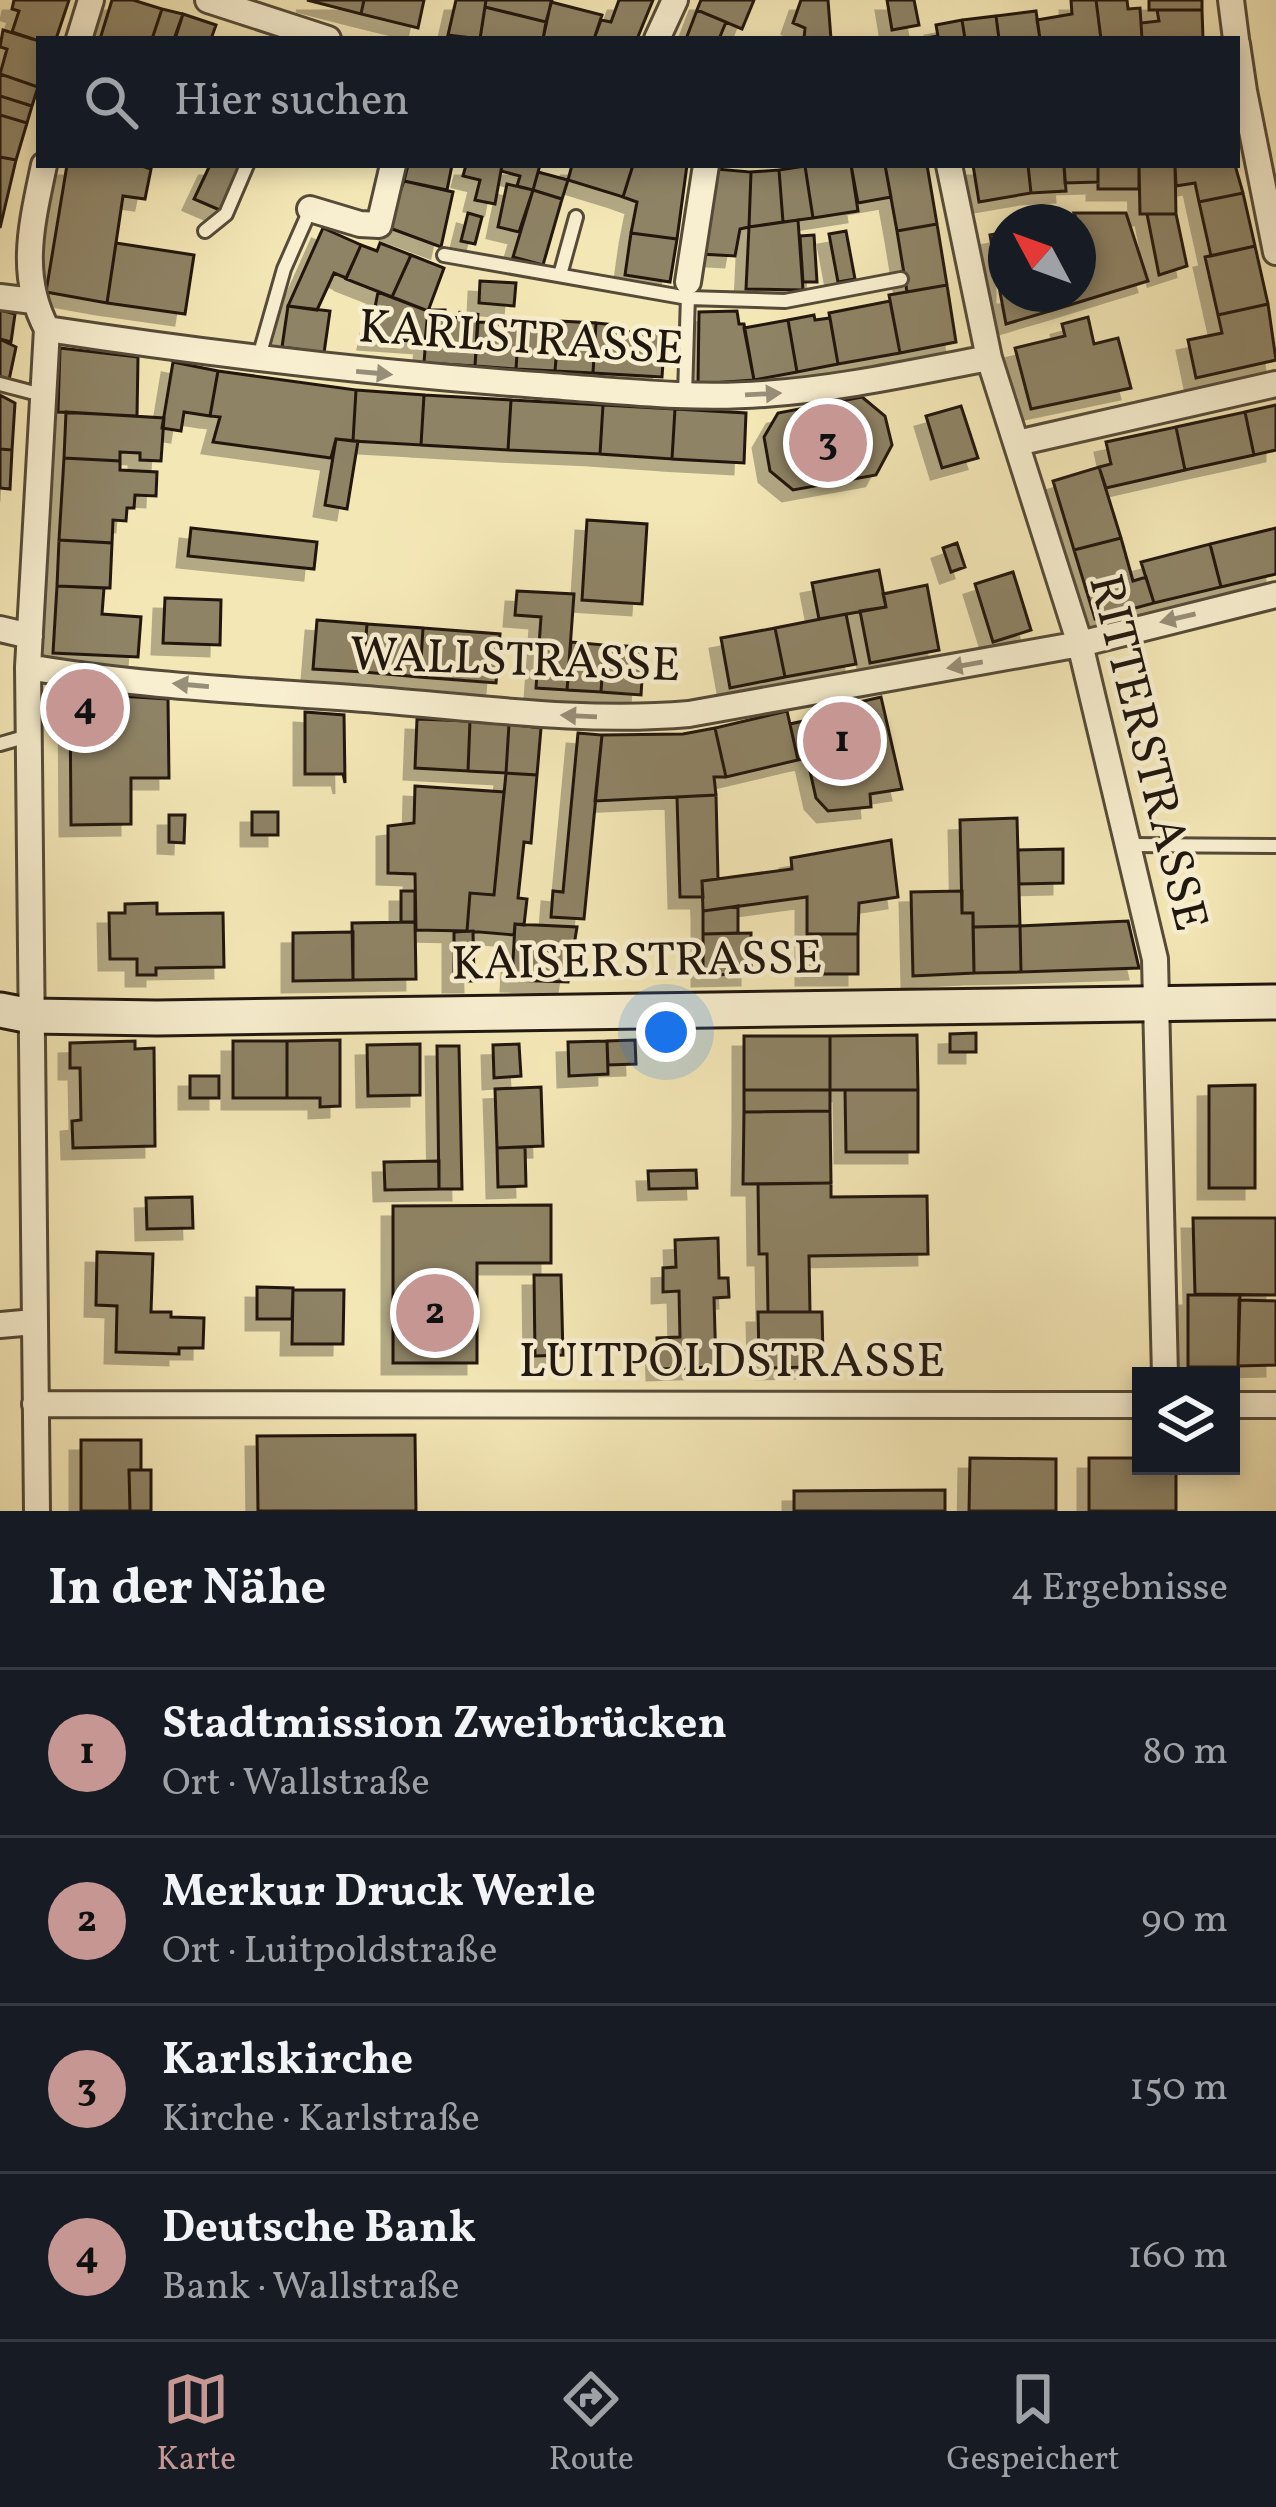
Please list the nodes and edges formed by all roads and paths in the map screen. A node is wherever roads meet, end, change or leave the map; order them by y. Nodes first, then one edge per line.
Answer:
1 (92, 0) edge
2 (208, 0) edge
3 (675, 0) edge
4 (1231, 0) edge
5 (300, 35) edge
6 (80, 36) edge
7 (659, 36) edge
8 (1236, 36) edge
9 (1240, 91) edge
10 (43, 168) edge
11 (246, 168) edge
12 (392, 168) edge
13 (706, 168) edge
14 (950, 168) edge
15 (310, 209) joint
16 (576, 217) dead end
17 (205, 231) dead end
18 (1276, 251) edge
19 (444, 255) dead end
20 (560, 275) junction
21 (901, 278) dead end
22 (688, 290) junction
23 (0, 297) edge
24 (33, 301) junction
25 (47, 329) junction
26 (989, 358) junction
27 (258, 361) junction
28 (0, 384) edge
29 (1276, 384) edge
30 (43, 396) junction
31 (685, 396) junction
32 (1017, 443) junction
33 (1276, 595) edge
34 (0, 629) edge
35 (30, 636) junction
36 (1080, 644) junction
37 (28, 667) junction
38 (29, 736) junction
39 (0, 744) edge
40 (1130, 845) junction
41 (1276, 846) edge
42 (1276, 1002) edge
43 (1157, 1004) junction
44 (15, 1013) edge
45 (34, 1322) junction
46 (0, 1324) edge
47 (1165, 1367) edge
48 (35, 1404) junction
49 (1132, 1405) edge
50 (1240, 1405) edge
51 (1276, 1405) edge
52 (37, 1511) edge

1 - 6 street
2 - 5 street
3 - 7 street
4 - 8 street
9 - 18 street
10 - 24 street
11 - 17 lane
12 - 15 street
13 - 22 street
14 - 26 street, RITTERSTRASSE
15 - 27 lane
16 - 20 lane
19 - 20 lane
20 - 22 lane
21 - 22 lane
22 - 31 lane
23 - 24 street
24 - 25 street
25 - 27 street, KARLSTRASSE
25 - 30 street
31 -> 26 street, KARLSTRASSE
26 - 32 street, RITTERSTRASSE
27 -> 31 street, KARLSTRASSE
28 - 30 lane
29 - 32 street
30 - 35 street
32 - 36 street, RITTERSTRASSE
33 -> 36 street, WALLSTRASSE
34 - 35 street
35 - 37 street
36 -> 37 street, WALLSTRASSE
36 - 40 street, RITTERSTRASSE
37 - 38 street
38 - 39 lane
38 - 44 street
40 - 41 lane
40 - 43 street, RITTERSTRASSE
42 - 43 street, KAISERSTRASSE
43 - 44 street, KAISERSTRASSE
43 - 47 street, RITTERSTRASSE
44 - 45 street
45 - 46 street
45 - 48 street
48 - 49 street, LUITPOLDSTRASSE
48 - 52 street
50 - 51 street

